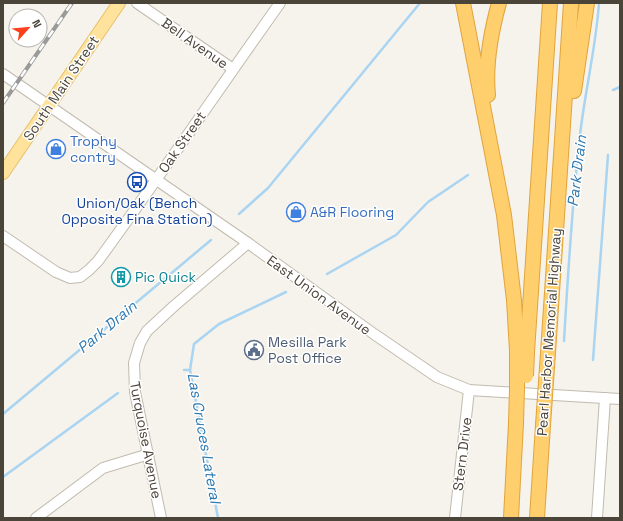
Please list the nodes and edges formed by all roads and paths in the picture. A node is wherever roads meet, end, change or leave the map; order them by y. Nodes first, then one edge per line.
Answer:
1 (119, 3) edge
2 (137, 3) edge
3 (280, 3) edge
4 (463, 3) edge
5 (499, 3) edge
6 (550, 3) edge
7 (571, 3) edge
8 (587, 3) edge
9 (233, 69) junction
10 (3, 74) edge
11 (50, 106) junction
12 (3, 172) edge
13 (156, 180) junction
14 (498, 181) junction
15 (556, 222) junction
16 (3, 236) edge
17 (248, 243) junction
18 (522, 352) junction
19 (469, 390) junction
20 (605, 398) junction
21 (620, 399) edge
22 (519, 423) junction
23 (149, 454) junction
24 (36, 518) edge
25 (161, 518) edge
26 (455, 518) edge
27 (511, 518) edge
28 (516, 518) edge
29 (537, 518) edge
30 (596, 518) edge

1 - 11 main road, South Main Street
2 - 9 street, Bell Avenue
3 - 9 street, Oak Street
4 - 14 highway
5 - 14 highway
6 - 18 highway, Pearl Harbor Memorial Highway
7 - 15 highway, Pearl Harbor Memorial Highway
8 - 15 highway
9 - 13 street, Oak Street
10 - 11 street, East Union Avenue
11 - 12 main road, South Main Street
11 - 13 street, East Union Avenue
13 - 16 street, Oak Street
13 - 17 street, East Union Avenue
14 - 18 highway
15 - 29 highway, Pearl Harbor Memorial Highway, bridge
17 - 19 street, East Union Avenue
17 - 23 street, Turquoise Avenue
18 - 22 highway, Pearl Harbor Memorial Highway, bridge
19 - 20 street, East Union Avenue
19 - 26 street, Stern Drive
20 - 21 street, East Union Avenue
20 - 30 street
22 - 27 highway
22 - 28 highway, Pearl Harbor Memorial Highway
23 - 24 street
23 - 25 street, Turquoise Avenue

